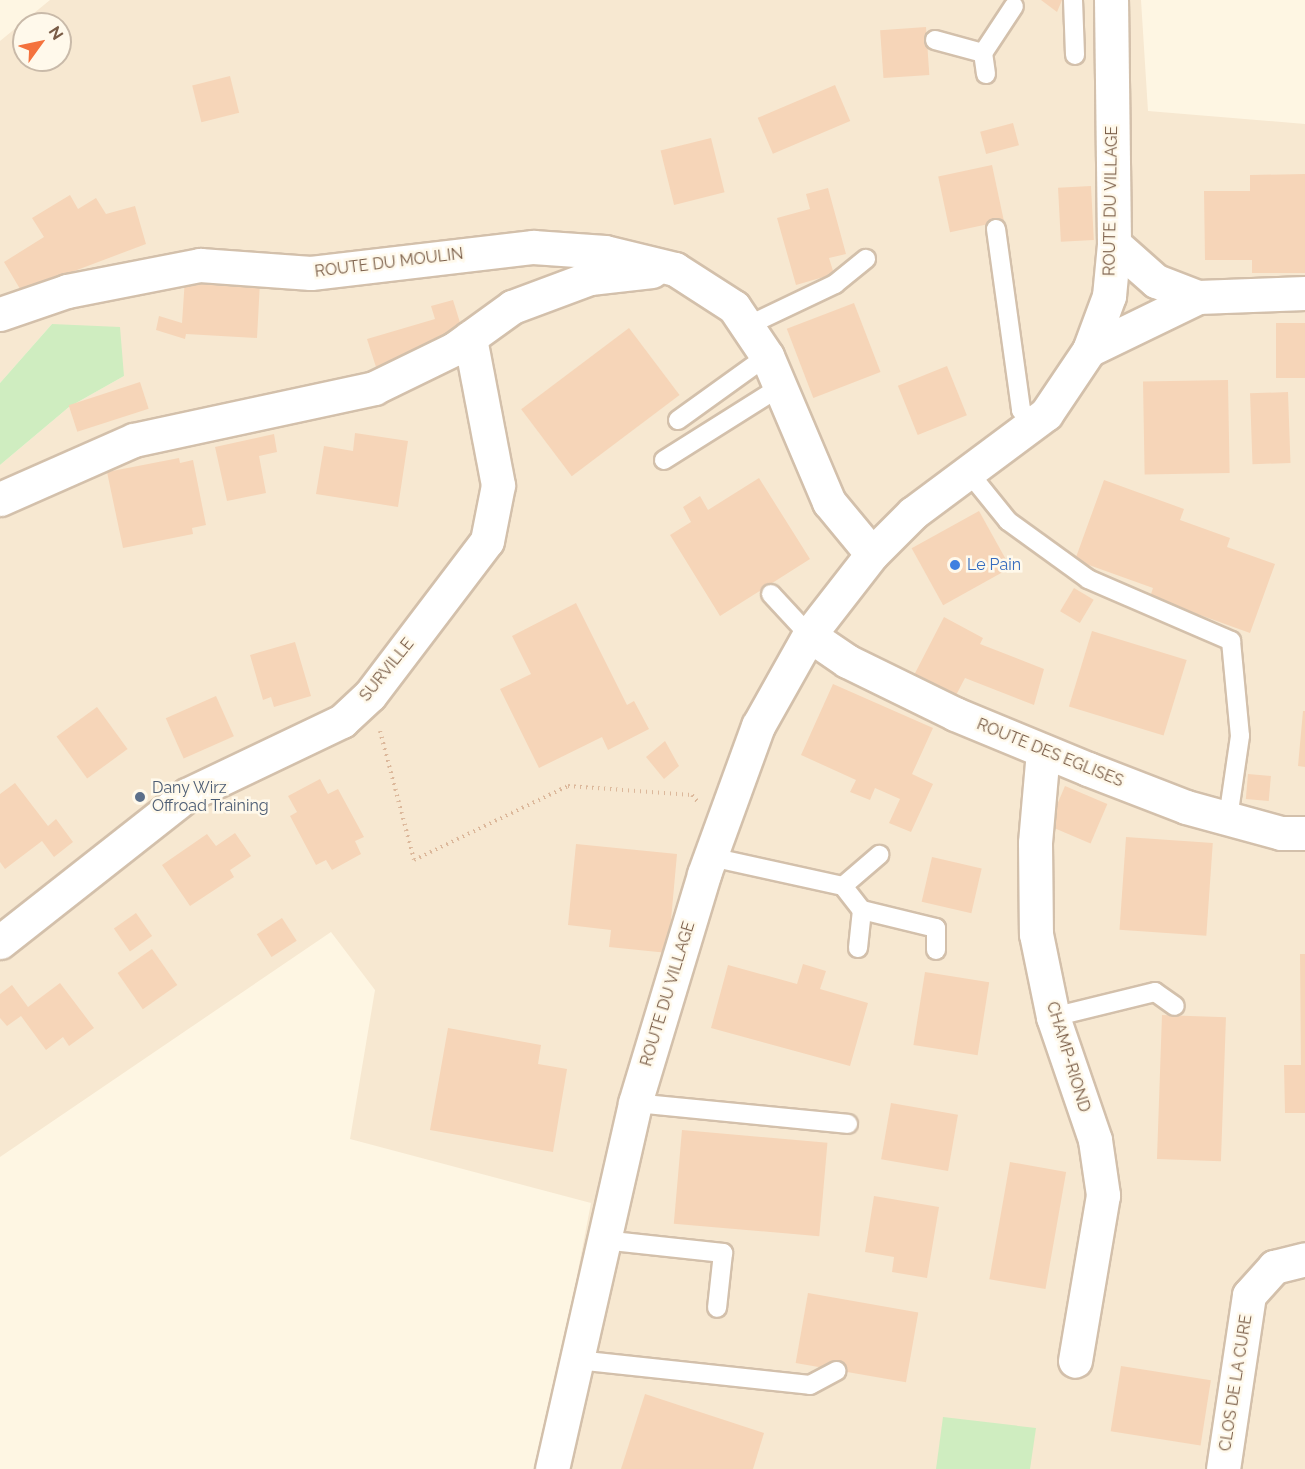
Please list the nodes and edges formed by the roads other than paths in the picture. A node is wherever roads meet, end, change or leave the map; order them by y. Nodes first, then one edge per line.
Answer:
1 (1073, 0) edge
2 (1111, 0) edge
3 (1014, 6) dead end
4 (935, 40) dead end
5 (982, 53) junction
6 (1075, 55) dead end
7 (986, 74) dead end
8 (996, 229) dead end
9 (1114, 244) junction
10 (867, 259) dead end
11 (675, 269) junction
12 (1305, 293) edge
13 (1198, 297) junction
14 (0, 314) edge
15 (747, 326) junction
16 (470, 338) junction
17 (1089, 350) junction
18 (767, 356) junction
19 (780, 387) junction
20 (678, 420) dead end
21 (1034, 425) junction
22 (664, 460) dead end
23 (970, 474) junction
24 (0, 498) edge
25 (872, 554) junction
26 (771, 594) dead end
27 (809, 635) junction
28 (1043, 751) junction
29 (1228, 818) junction
30 (1305, 833) edge
31 (879, 855) dead end
32 (711, 857) junction
33 (843, 886) junction
34 (862, 910) junction
35 (0, 942) edge
36 (858, 948) dead end
37 (936, 950) dead end
38 (1175, 1006) dead end
39 (1053, 1017) junction
40 (635, 1103) junction
41 (848, 1124) dead end
42 (603, 1240) junction
43 (1305, 1259) edge
44 (717, 1308) dead end
45 (577, 1360) junction
46 (1075, 1361) dead end
47 (836, 1371) dead end
48 (552, 1469) edge
49 (1223, 1469) edge

1 - 6 lane
2 - 9 street, ROUTE DU VILLAGE
3 - 5 lane
4 - 5 lane
5 - 7 lane
8 - 21 lane
9 - 13 street
9 - 17 street, ROUTE DU VILLAGE
10 - 15 lane
11 - 14 street, ROUTE DU MOULIN
11 - 15 street
11 - 16 street
12 - 13 street
13 - 17 street
15 - 18 street
16 - 24 street
16 - 35 street, SURVILLE
17 - 21 street, ROUTE DU VILLAGE
18 - 19 street
18 - 20 lane
19 - 22 lane
19 - 25 street
21 - 23 street, ROUTE DU VILLAGE
23 - 25 street, ROUTE DU VILLAGE
23 - 29 lane
25 - 27 street, ROUTE DU VILLAGE
26 - 27 lane
27 - 28 street, ROUTE DES EGLISES
27 - 32 street, ROUTE DU VILLAGE
28 - 29 street, ROUTE DES EGLISES
28 - 39 street, CHAMP-RIOND
29 - 30 street, ROUTE DES EGLISES
31 - 33 lane
32 - 33 lane
32 - 40 street, ROUTE DU VILLAGE
33 - 34 lane
34 - 36 lane
34 - 37 lane
38 - 39 lane
39 - 46 street, CHAMP-RIOND
40 - 41 lane
40 - 42 street, ROUTE DU VILLAGE
42 - 44 lane
42 - 45 street, ROUTE DU VILLAGE
43 - 49 street, CLOS DE LA CURE
45 - 47 lane
45 - 48 street, ROUTE DU VILLAGE

